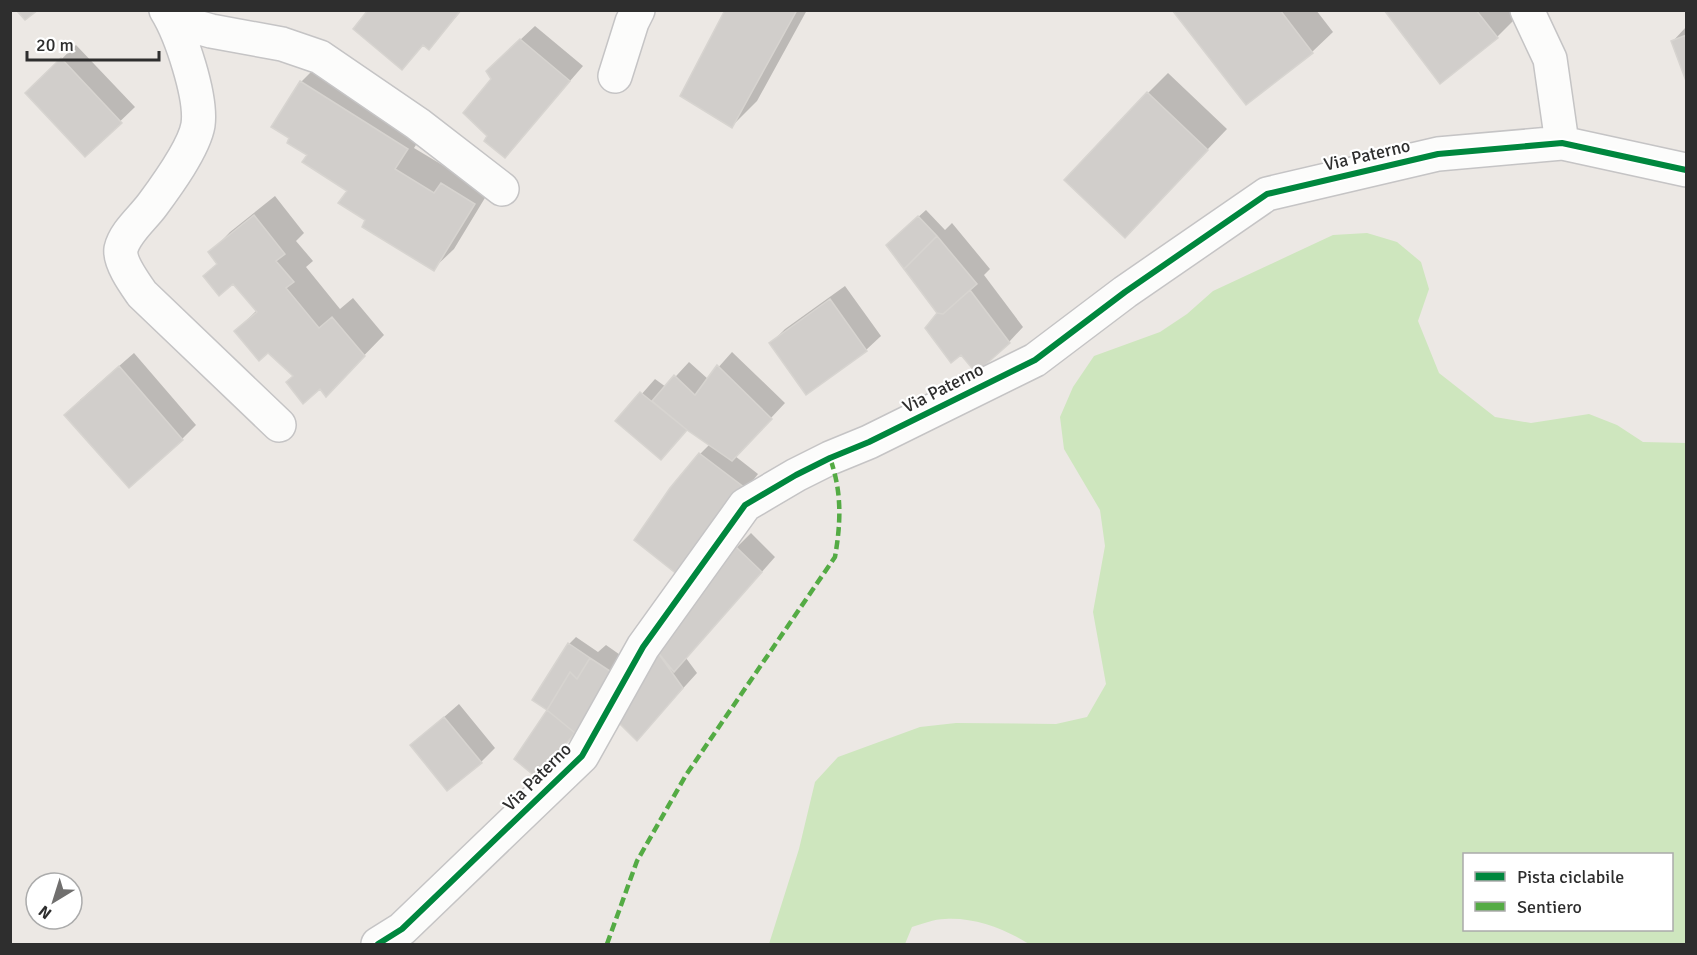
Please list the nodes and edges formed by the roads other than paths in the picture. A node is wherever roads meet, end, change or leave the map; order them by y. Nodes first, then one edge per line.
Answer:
1 (638, 10) edge
2 (1527, 10) edge
3 (169, 15) edge
4 (615, 76) dead end
5 (1562, 143) junction
6 (1686, 170) edge
7 (502, 189) dead end
8 (279, 425) dead end
9 (378, 945) edge

1 - 4 street
2 - 5 street
3 - 7 street
3 - 8 street
5 - 6 street, Via Paterno
5 - 9 street, Via Paterno

